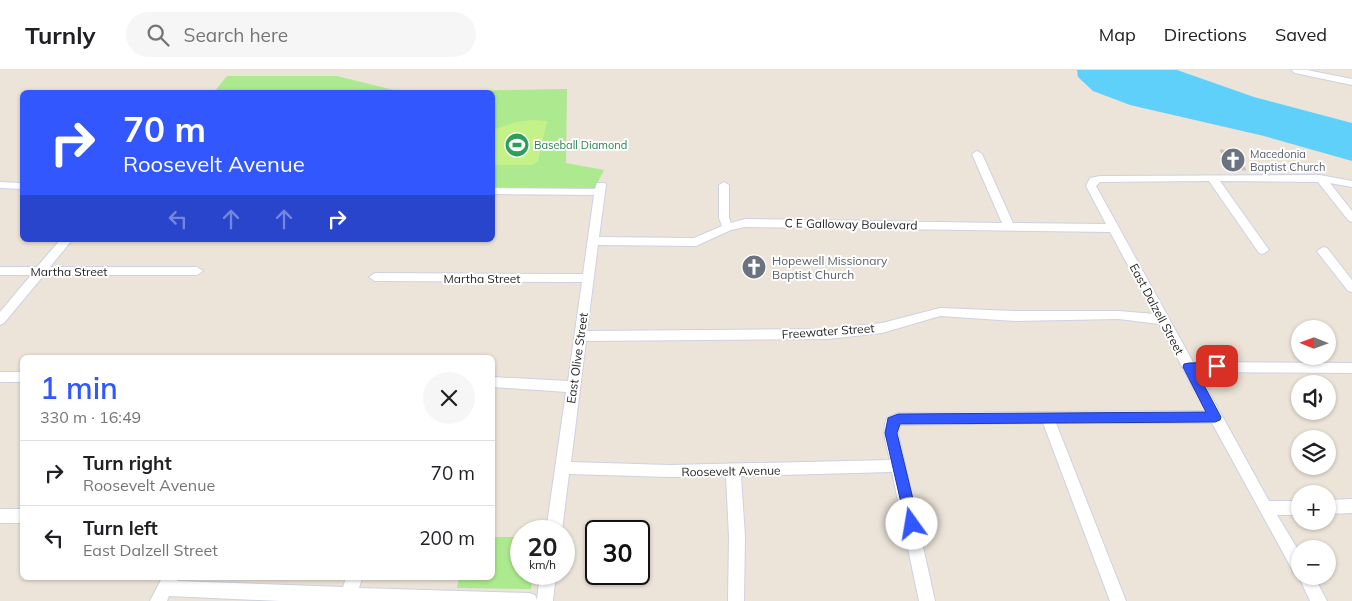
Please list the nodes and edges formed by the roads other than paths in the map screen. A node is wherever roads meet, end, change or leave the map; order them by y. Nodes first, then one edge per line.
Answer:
1 (1295, 70) edge
2 (1352, 82) edge
3 (977, 154) dead end
4 (1212, 178) junction
5 (1320, 178) junction
6 (1352, 184) edge
7 (0, 185) edge
8 (724, 185) dead end
9 (20, 186) edge
10 (495, 191) edge
11 (1352, 218) edge
12 (728, 226) junction
13 (1009, 226) junction
14 (1113, 228) junction
15 (593, 241) junction
16 (64, 242) edge
17 (1263, 250) dead end
18 (1323, 251) dead end
19 (0, 271) edge
20 (40, 271) junction
21 (197, 271) dead end
22 (375, 277) dead end
23 (589, 278) junction
24 (1352, 288) edge
25 (0, 320) edge
26 (1163, 320) junction
27 (580, 336) junction
28 (1189, 367) junction
29 (1352, 368) edge
30 (0, 377) edge
31 (20, 377) edge
32 (495, 382) edge
33 (574, 387) junction
34 (1047, 417) junction
35 (1215, 417) junction
36 (898, 466) junction
37 (563, 468) junction
38 (733, 471) junction
39 (1352, 506) edge
40 (1336, 507) edge
41 (1265, 508) junction
42 (1291, 508) edge
43 (0, 516) edge
44 (20, 516) edge
45 (556, 520) edge
46 (1291, 553) edge
47 (353, 580) edge
48 (547, 585) edge
49 (1309, 585) edge
50 (164, 589) edge
51 (349, 596) junction
52 (529, 601) edge
53 (545, 601) edge
54 (736, 601) edge
55 (927, 601) edge
56 (1118, 601) edge
57 (1319, 601) edge

1 - 2 street
3 - 13 street
4 - 5 street
4 - 14 street, East Dalzell Street
4 - 17 street
5 - 6 street
5 - 11 street
7 - 9 street
8 - 12 street
10 - 15 street, East Olive Street
12 - 13 street, C E Galloway Boulevard
12 - 15 street, C E Galloway Boulevard
13 - 14 street, C E Galloway Boulevard
14 - 26 street, East Dalzell Street
15 - 23 street, East Olive Street
16 - 20 street
18 - 24 street
19 - 20 street, Martha Street
20 - 21 street, Martha Street
20 - 25 street
22 - 23 street, Martha Street
23 - 27 street, East Olive Street
26 - 27 street, Freewater Street
26 - 28 street, East Dalzell Street
27 - 33 street, East Olive Street
28 - 29 street
28 - 35 street, East Dalzell Street
30 - 31 street
32 - 33 street
33 - 37 street, East Olive Street
34 - 35 street
34 - 36 street
34 - 56 street
35 - 41 street, East Dalzell Street
36 - 38 street, Roosevelt Avenue
36 - 55 street
37 - 38 street, Roosevelt Avenue
37 - 45 street, East Olive Street
38 - 54 street
39 - 40 street
41 - 42 street
41 - 46 street, East Dalzell Street
43 - 44 street
47 - 51 street
48 - 53 street
49 - 57 street
50 - 51 street
51 - 52 street

